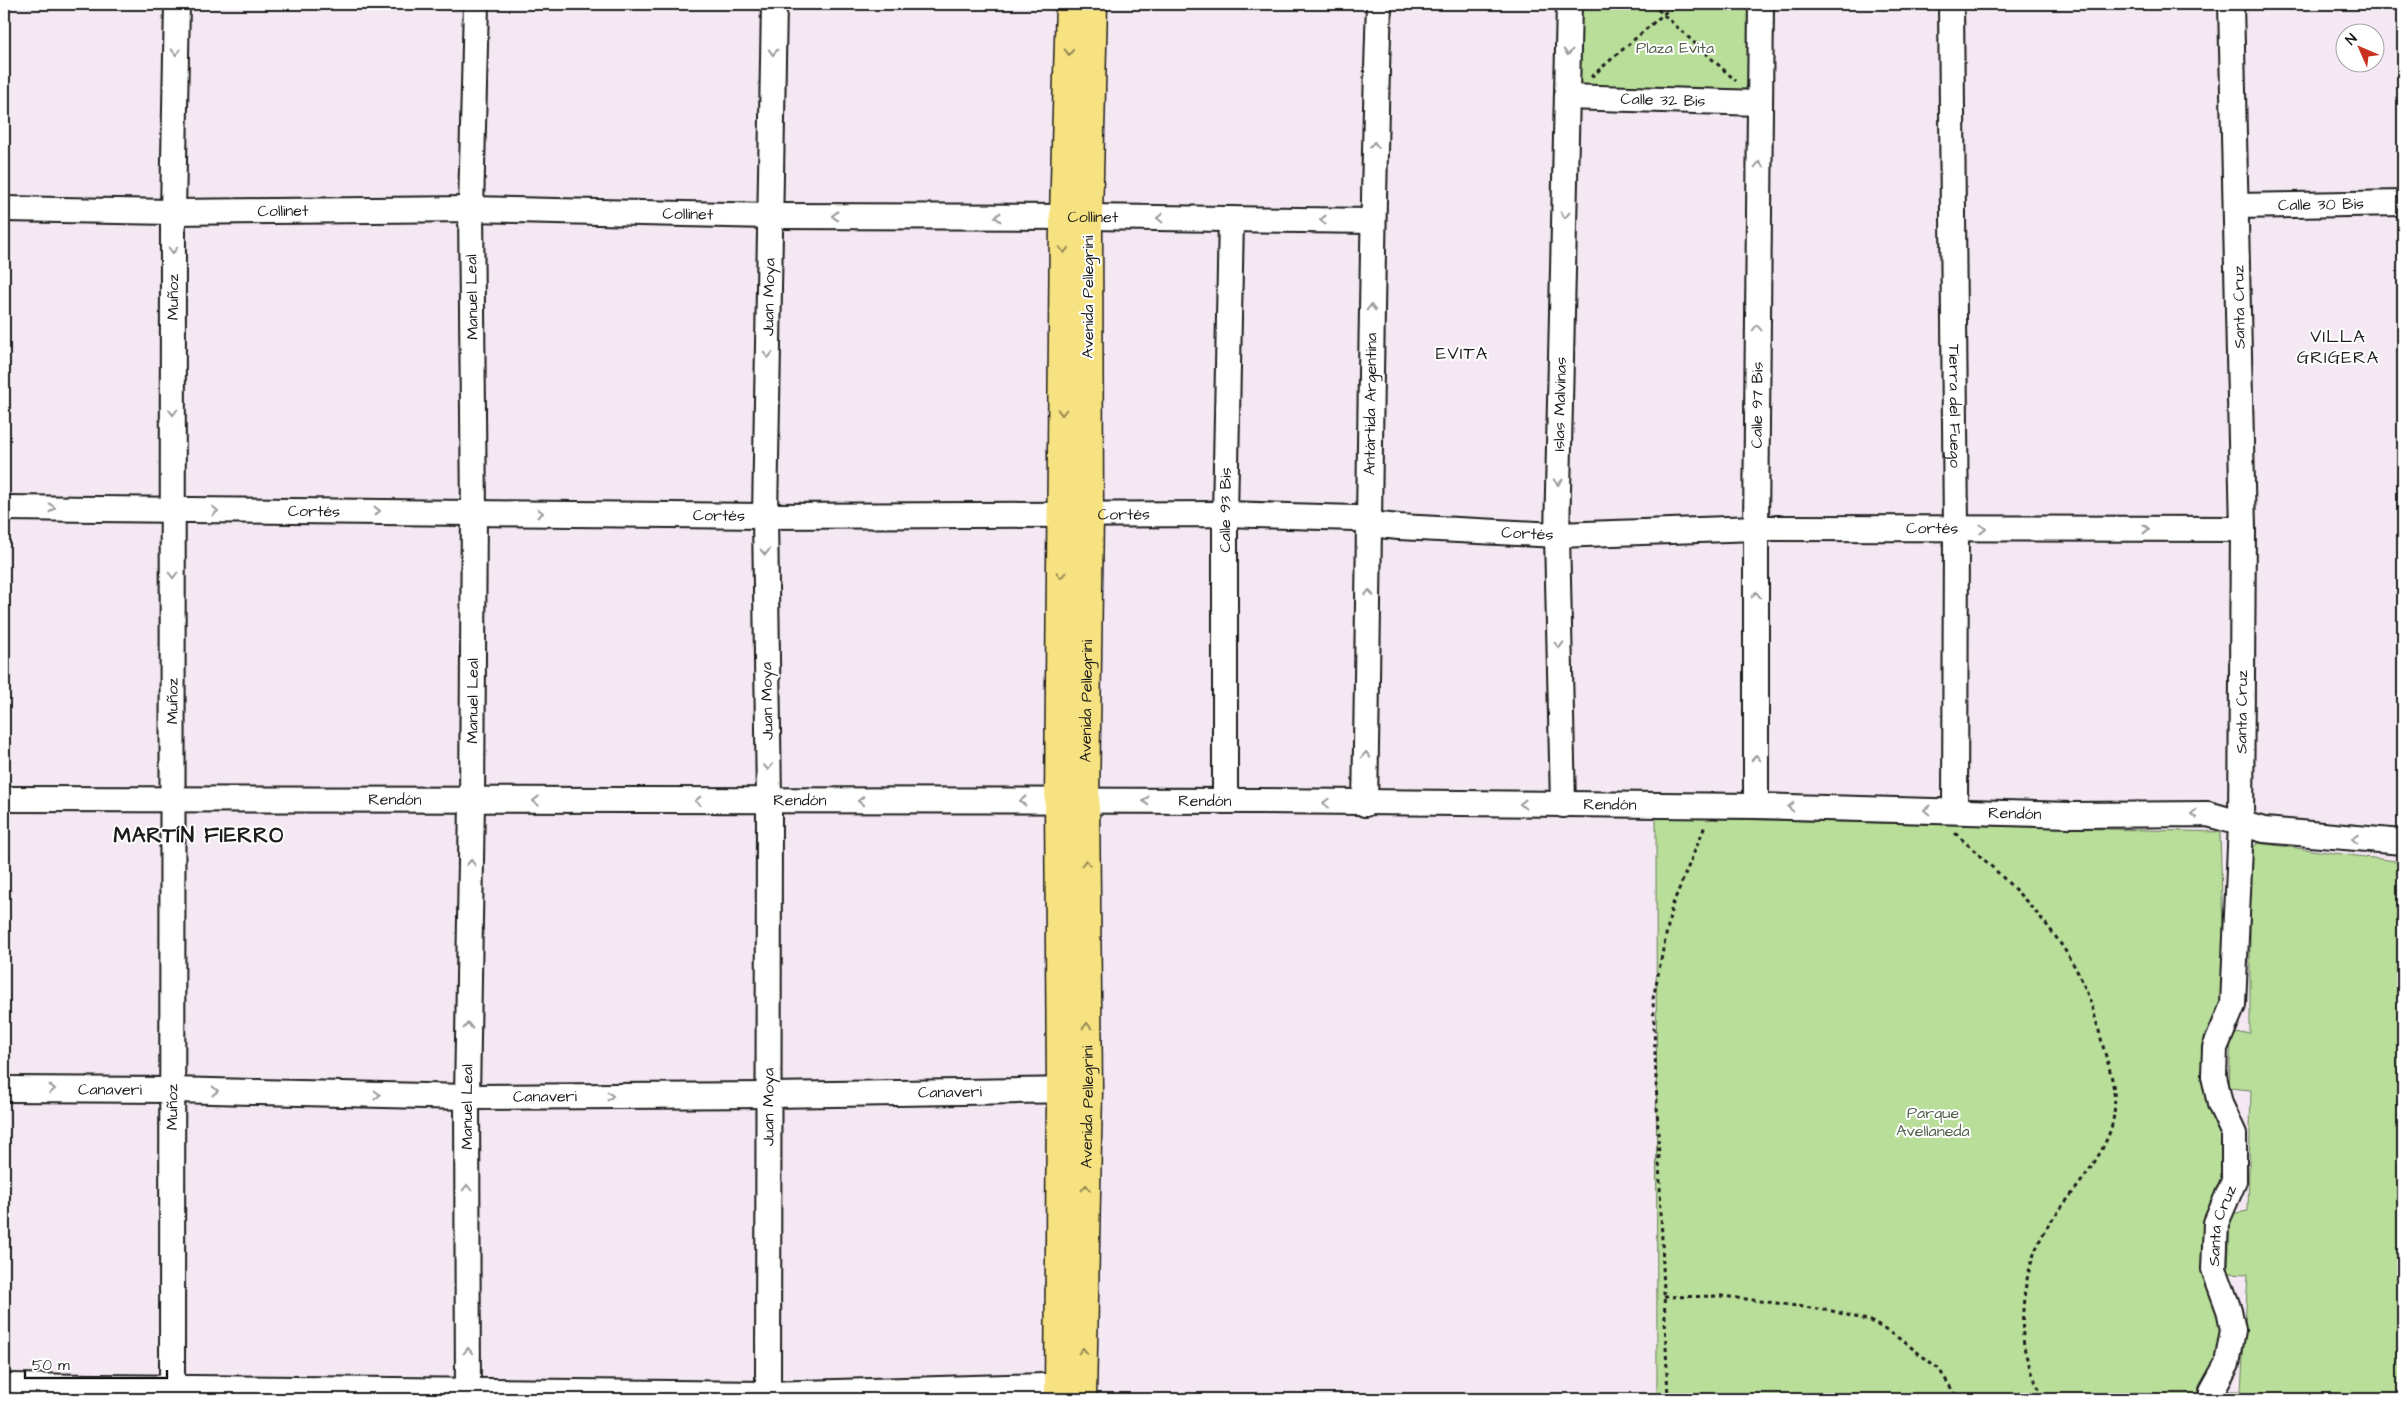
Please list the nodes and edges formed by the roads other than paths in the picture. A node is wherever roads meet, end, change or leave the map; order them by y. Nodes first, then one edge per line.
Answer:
1 (177, 4) edge
2 (476, 4) edge
3 (774, 4) edge
4 (1070, 4) edge
5 (1093, 4) edge
6 (1378, 4) edge
7 (1569, 4) edge
8 (1761, 4) edge
9 (1952, 4) edge
10 (2232, 4) edge
11 (1567, 97) junction
12 (1759, 103) junction
13 (2403, 203) edge
14 (2237, 206) junction
15 (4, 209) edge
16 (471, 209) junction
17 (173, 212) junction
18 (770, 216) junction
19 (1076, 217) junction
20 (1230, 219) junction
21 (1372, 221) junction
22 (4, 508) edge
23 (173, 511) junction
24 (474, 512) junction
25 (1225, 514) junction
26 (1089, 515) junction
27 (765, 516) junction
28 (1061, 516) junction
29 (1370, 524) junction
30 (1756, 528) junction
31 (1956, 529) junction
32 (2243, 529) junction
33 (1557, 535) junction
34 (4, 799) edge
35 (174, 799) junction
36 (769, 800) junction
37 (472, 801) junction
38 (1058, 801) junction
39 (1085, 801) junction
40 (1225, 801) junction
41 (1365, 804) junction
42 (1564, 805) junction
43 (1756, 806) junction
44 (1953, 820) junction
45 (2241, 824) junction
46 (2403, 842) edge
47 (4, 1089) edge
48 (172, 1090) junction
49 (1074, 1090) junction
50 (770, 1095) junction
51 (467, 1097) junction
52 (4, 1386) edge
53 (1071, 1392) edge
54 (172, 1394) edge
55 (468, 1394) edge
56 (768, 1397) edge
57 (2211, 1399) edge

1 -> 17 street, Muñoz
2 - 16 street, Manuel Leal
3 -> 18 street, Juan Moya
4 -> 19 main road, Avenida Pellegrini
5 - 19 main road, Avenida Pellegrini
21 -> 6 street, Antártida Argentina
7 -> 11 street, Islas Malvinas
8 - 12 street, Calle 97 Bis
9 - 31 street, Tierra del Fuego
10 - 14 street, Santa Cruz
11 - 12 street, Calle 32 Bis
11 -> 33 street, Islas Malvinas
30 -> 12 street, Calle 97 Bis
13 - 14 street, Calle 30 Bis
14 - 32 street, Santa Cruz
15 - 17 street, Collinet
16 - 17 street, Collinet
16 - 18 street, Collinet
16 - 24 street, Manuel Leal
17 -> 23 street, Muñoz
19 -> 18 street, Collinet
18 -> 27 street, Juan Moya
20 -> 19 street, Collinet
19 - 26 main road, Avenida Pellegrini
19 -> 28 main road, Avenida Pellegrini
21 -> 20 street, Collinet
20 - 25 street, Calle 93 Bis
29 -> 21 street, Antártida Argentina
22 -> 23 street, Cortés
23 -> 24 street, Cortés
23 -> 35 street, Muñoz
24 -> 27 street, Cortés
24 - 37 street, Manuel Leal
25 - 26 street, Cortés
25 - 29 street, Cortés
25 - 40 street, Calle 93 Bis
26 - 28 street, Cortés
26 - 39 main road, Avenida Pellegrini
27 - 28 street, Cortés
27 -> 36 street, Juan Moya
28 -> 38 main road, Avenida Pellegrini
29 - 33 street, Cortés
41 -> 29 street, Antártida Argentina
30 - 31 street, Cortés
30 - 33 street, Cortés
43 -> 30 street, Calle 97 Bis
31 -> 32 street, Cortés
31 - 44 street, Tierra del Fuego
32 - 45 street, Santa Cruz
33 -> 42 street, Islas Malvinas
34 - 35 street, Rendón
35 - 37 street, Rendón
35 - 48 street, Muñoz
36 -> 37 street, Rendón
38 -> 36 street, Rendón
36 - 50 street, Juan Moya
51 -> 37 street, Manuel Leal
38 - 39 street, Rendón
38 - 49 main road, Avenida Pellegrini
40 -> 39 street, Rendón
49 -> 39 main road, Avenida Pellegrini
41 -> 40 street, Rendón
42 -> 41 street, Rendón
42 - 43 street, Rendón
44 -> 43 street, Rendón
45 -> 44 street, Rendón
46 -> 45 street, Rendón
45 - 57 street, Santa Cruz
47 -> 48 street, Canaveri
48 -> 51 street, Canaveri
48 - 54 street, Muñoz
49 - 50 street, Canaveri
49 - 53 main road, Avenida Pellegrini
51 -> 50 street, Canaveri
50 - 56 street, Juan Moya
55 -> 51 street, Manuel Leal
52 - 54 street
53 - 56 street
54 - 55 street
55 - 56 street

